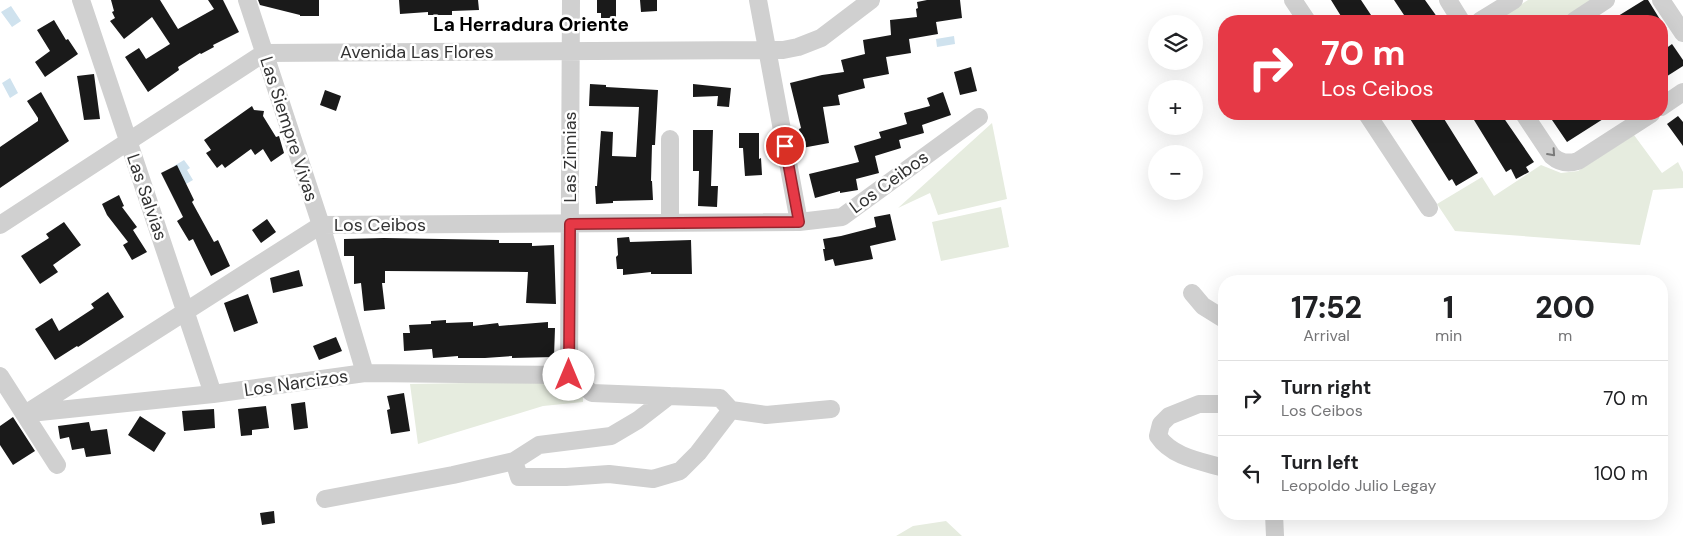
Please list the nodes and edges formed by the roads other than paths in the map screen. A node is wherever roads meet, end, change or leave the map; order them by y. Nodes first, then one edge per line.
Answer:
1 (81, 0) edge
2 (247, 0) edge
3 (571, 0) edge
4 (758, 0) edge
5 (871, 0) edge
6 (1293, 0) edge
7 (1448, 0) edge
8 (1514, 0) edge
9 (1606, 0) edge
10 (1661, 0) edge
11 (1303, 15) edge
12 (1457, 15) edge
13 (1490, 15) edge
14 (1583, 15) edge
15 (1683, 33) edge
16 (571, 51) junction
17 (767, 51) junction
18 (264, 53) junction
19 (1683, 92) edge
20 (1668, 102) edge
21 (979, 117) dead end
22 (1371, 120) edge
23 (1528, 120) edge
24 (1642, 120) edge
25 (670, 139) dead end
26 (128, 141) junction
27 (1429, 208) dead end
28 (670, 222) junction
29 (799, 222) junction
30 (570, 224) junction
31 (0, 225) edge
32 (321, 225) junction
33 (1192, 292) dead end
34 (185, 311) junction
35 (1218, 315) edge
36 (365, 374) junction
37 (569, 375) junction
38 (0, 376) edge
39 (213, 394) junction
40 (669, 396) junction
41 (1218, 404) edge
42 (831, 409) dead end
43 (730, 410) junction
44 (25, 414) junction
45 (514, 461) junction
46 (57, 465) dead end
47 (1218, 466) edge
48 (325, 498) dead end
49 (1274, 520) edge
50 (1275, 536) edge

1 - 26 street, Las Salvias
2 - 18 street, Las Siempre Vivas
3 - 16 street, Las Zinnias
4 - 17 street
5 - 17 street, Avenida Las Flores
6 - 11 street
7 - 12 street
8 - 13 street
9 - 14 street
10 - 15 street
16 - 17 street, Avenida Las Flores
16 - 18 street, Avenida Las Flores
16 - 30 street, Las Zinnias
17 - 29 street
18 - 26 street
18 - 32 street, Las Siempre Vivas
19 - 20 street
21 - 29 street, Los Ceibos
22 - 27 street
23 -> 24 street
25 - 28 street
26 - 31 street
26 - 34 street, Las Salvias
28 - 29 street, Los Ceibos
28 - 30 street, Los Ceibos
30 - 32 street, Los Ceibos
30 - 37 street, Las Zinnias
32 - 34 street, Los Ceibos
32 - 36 street, Las Siempre Vivas
33 - 35 street
34 - 39 street, Las Salvias
34 - 44 street, Los Ceibos
36 - 37 street, Los Narcizos
36 - 39 street, Los Narcizos
37 - 40 street
38 - 44 street
39 - 44 street, Los Narcizos
40 - 43 street
40 - 45 street
41 - 47 street
42 - 43 street
43 - 45 street
44 - 46 street
45 - 48 street
49 - 50 street

